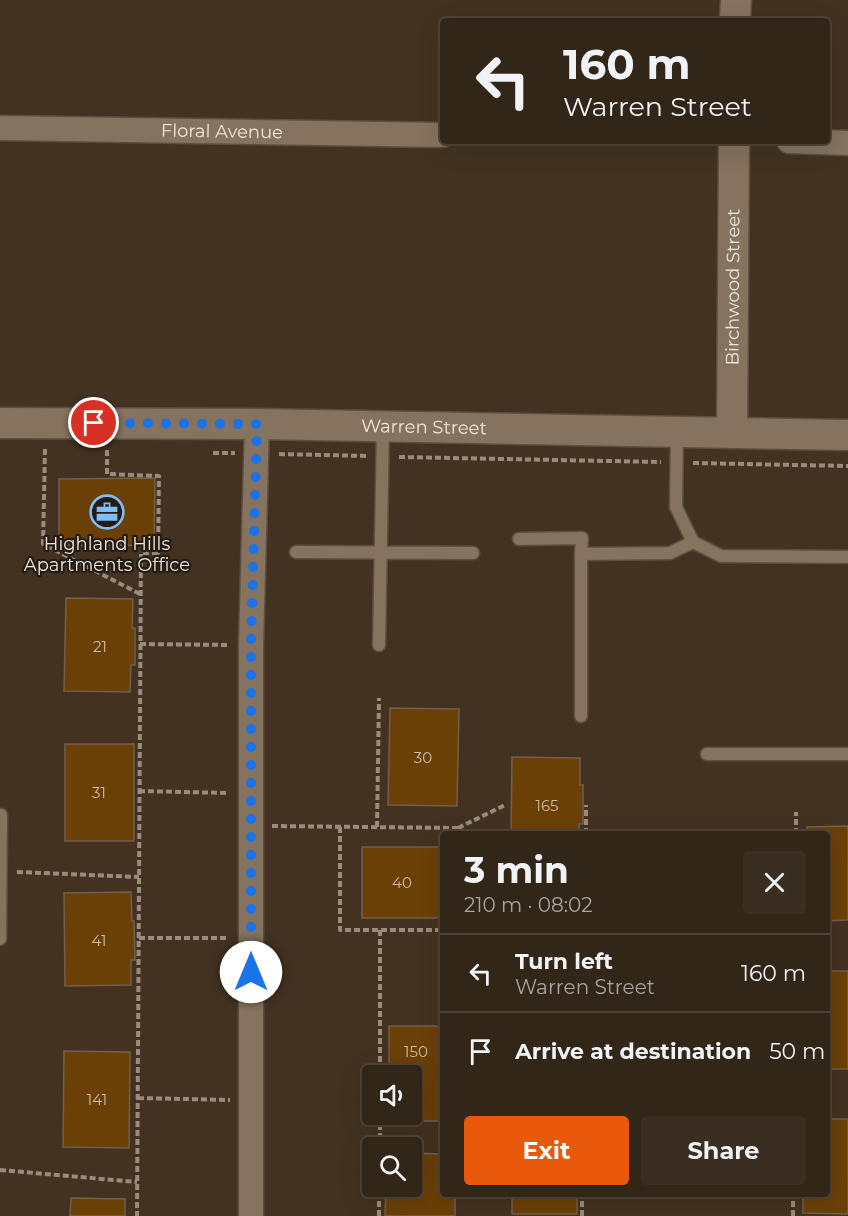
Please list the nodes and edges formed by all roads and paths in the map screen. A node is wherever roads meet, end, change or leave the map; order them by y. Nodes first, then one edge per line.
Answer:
1 (736, 0) edge
2 (735, 18) edge
3 (0, 128) edge
4 (440, 135) edge
5 (830, 142) edge
6 (848, 143) edge
7 (734, 144) edge
8 (0, 423) edge
9 (257, 424) junction
10 (383, 427) junction
11 (677, 432) junction
12 (732, 433) junction
13 (848, 435) edge
14 (34, 449) dead end
15 (45, 449) junction
16 (56, 449) dead end
17 (97, 450) dead end
18 (107, 450) junction
19 (118, 451) dead end
20 (210, 453) dead end
21 (256, 454) junction
22 (382, 456) junction
23 (676, 462) junction
24 (848, 466) edge
25 (519, 538) dead end
26 (693, 542) junction
27 (381, 551) junction
28 (296, 552) dead end
29 (474, 553) dead end
30 (581, 554) junction
31 (848, 557) edge
32 (141, 594) junction
33 (140, 644) junction
34 (251, 645) junction
35 (379, 645) dead end
36 (379, 698) dead end
37 (581, 716) dead end
38 (707, 754) dead end
39 (848, 754) edge
40 (139, 791) junction
41 (251, 793) junction
42 (505, 805) dead end
43 (586, 805) dead end
44 (796, 812) dead end
45 (1, 815) edge
46 (251, 826) junction
47 (340, 827) junction
48 (376, 827) junction
49 (458, 828) junction
50 (462, 831) edge
51 (586, 831) edge
52 (796, 831) edge
53 (0, 871) edge
54 (139, 877) junction
55 (380, 930) junction
56 (440, 930) edge
57 (139, 938) junction
58 (251, 938) junction
59 (0, 939) edge
60 (380, 1065) edge
61 (251, 1095) junction
62 (138, 1098) junction
63 (0, 1170) edge
64 (137, 1182) junction
65 (379, 1197) edge
66 (582, 1197) edge
67 (793, 1197) edge
68 (137, 1216) edge
69 (251, 1216) edge
70 (379, 1216) edge
71 (582, 1216) edge
72 (793, 1216) edge

1 - 2 street
3 - 4 street, Floral Avenue
5 - 6 street
7 - 12 street, Birchwood Street
8 - 9 street, Warren Street
9 - 10 street, Warren Street
9 - 21 street
10 - 11 street, Warren Street
10 - 22 lane
11 - 12 street, Warren Street
11 - 23 lane
12 - 13 street, Warren Street
14 - 15 path
15 - 16 path
15 - 32 path
17 - 18 path
18 - 19 path
18 - 32 path
20 - 21 path
21 - 22 path
21 - 34 street
22 - 23 path
22 - 27 lane
23 - 24 path
23 - 26 lane
25 - 30 lane
26 - 30 lane
26 - 31 lane
27 - 28 lane
27 - 29 lane
27 - 35 lane
30 - 37 lane
32 - 33 path
33 - 34 path
33 - 40 path
34 - 41 street
36 - 48 path
38 - 39 lane
40 - 41 path
40 - 54 path
41 - 46 street
42 - 49 path
43 - 51 path
44 - 52 path
45 - 53 lane
46 - 47 path
46 - 58 street
47 - 48 path
47 - 55 path
48 - 49 path
49 - 50 path
53 - 54 path
53 - 59 lane
54 - 57 path
55 - 56 path
55 - 60 path
57 - 58 path
57 - 62 path
58 - 61 street
61 - 62 path
61 - 69 street
62 - 64 path
63 - 64 path
64 - 68 path
65 - 70 path
66 - 71 path
67 - 72 path

